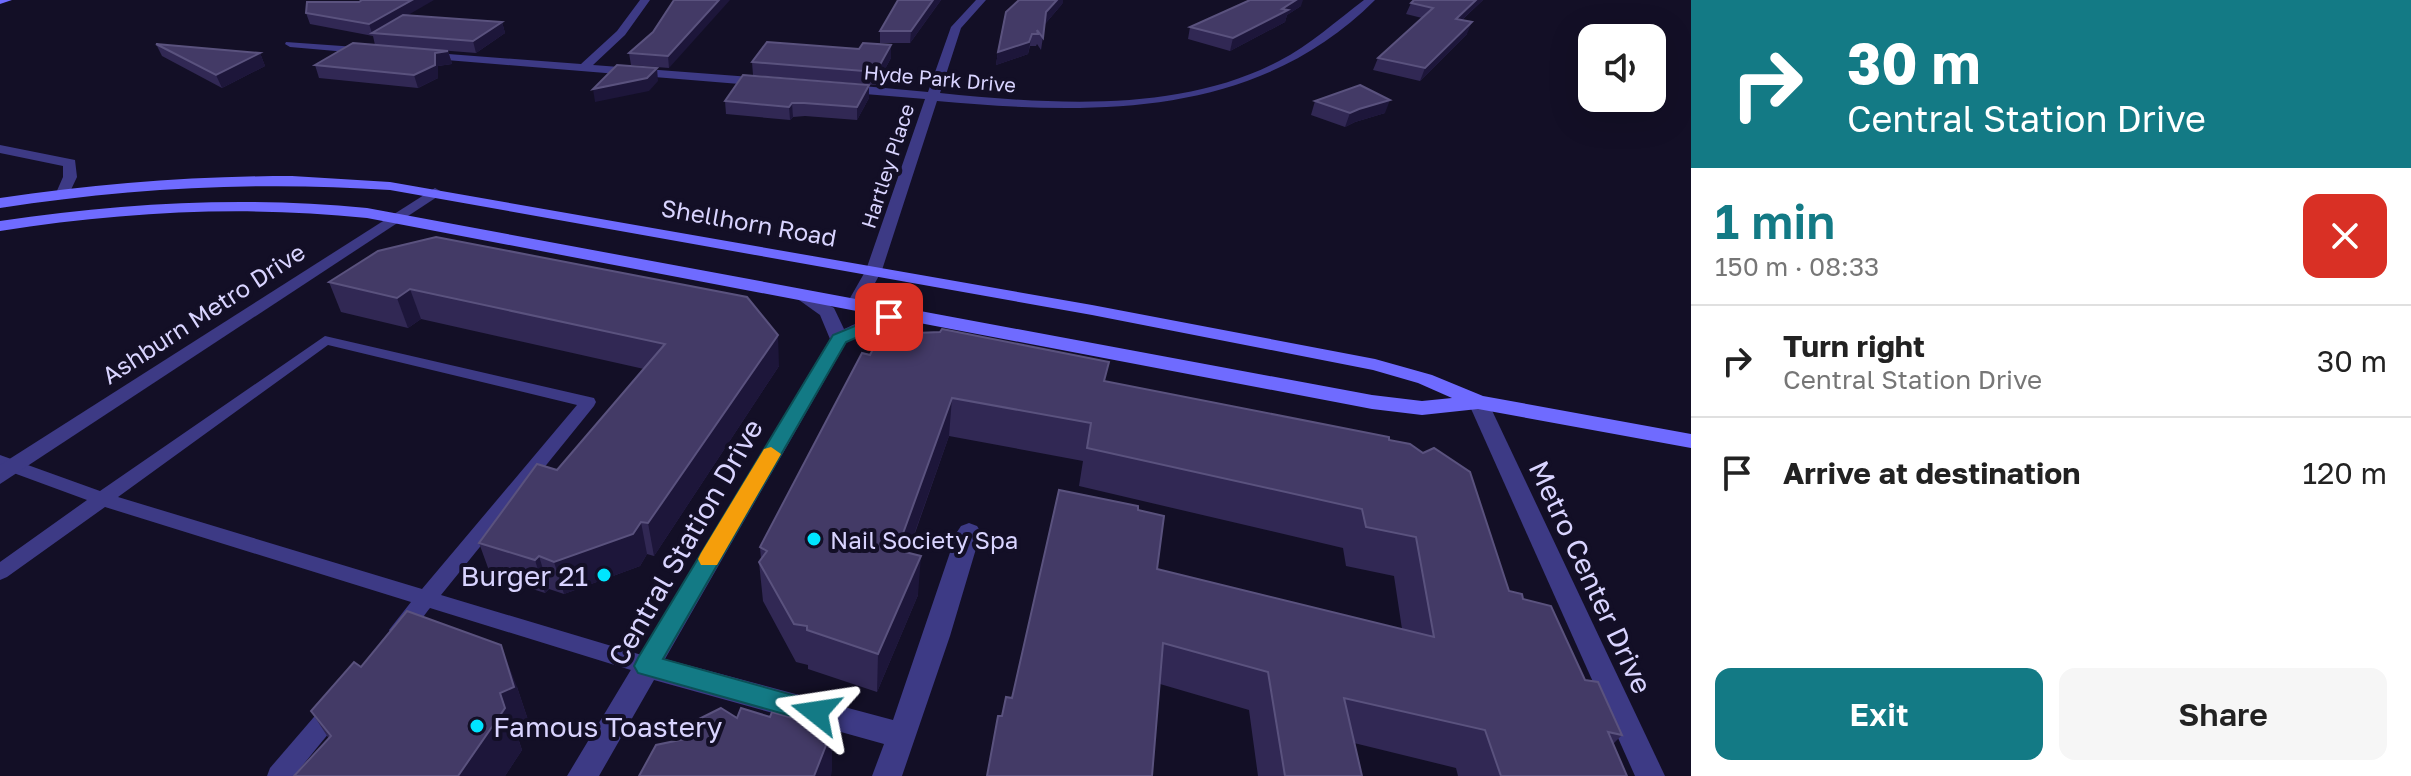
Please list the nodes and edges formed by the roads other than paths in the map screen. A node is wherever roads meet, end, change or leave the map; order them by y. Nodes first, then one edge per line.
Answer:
1 (7, 0) edge
2 (645, 0) edge
3 (981, 0) edge
4 (1370, 0) edge
5 (0, 1) edge
6 (290, 44) dead end
7 (383, 52) edge
8 (414, 54) edge
9 (583, 68) junction
10 (785, 84) edge
11 (831, 87) edge
12 (932, 96) junction
13 (0, 149) edge
14 (435, 192) junction
15 (63, 193) junction
16 (0, 203) edge
17 (397, 217) junction
18 (0, 226) edge
19 (874, 270) junction
20 (801, 295) junction
21 (855, 305) junction
22 (908, 317) junction
23 (839, 339) junction
24 (1478, 402) junction
25 (1691, 441) edge
26 (5, 467) edge
27 (102, 499) junction
28 (969, 532) dead end
29 (0, 572) edge
30 (428, 596) junction
31 (386, 648) edge
32 (647, 666) junction
33 (350, 691) edge
34 (899, 735) junction
35 (279, 776) edge
36 (582, 776) edge
37 (887, 776) edge
38 (1650, 776) edge

1 - 5 main road
2 - 9 street
3 - 12 street, Hartley Place
4 - 12 street, Hyde Park Drive
6 - 7 street
8 - 9 street
9 - 10 street
11 - 12 street, Hyde Park Drive
12 - 19 street, Hartley Place
13 - 15 street
14 - 15 main road, Shellhorn Road
14 - 17 street, Ashburn Metro Drive
14 - 19 main road, Shellhorn Road
15 - 16 main road, Shellhorn Road
17 - 18 main road, Shellhorn Road
17 - 20 main road, Shellhorn Road
17 - 26 street, Ashburn Metro Drive
19 - 21 street, Hartley Place
19 - 24 main road, Shellhorn Road
20 - 21 main road, Shellhorn Road
20 - 23 street
21 - 22 main road, Shellhorn Road
22 - 23 street
22 - 24 main road, Shellhorn Road
23 - 32 street, Central Station Drive
24 - 25 main road, Shellhorn Road
24 - 38 street, Metro Center Drive
26 - 27 lane
27 - 29 lane
27 - 30 lane
27 - 30 lane
28 - 34 street
30 - 31 lane
30 - 32 lane
32 - 34 street
32 - 36 street, Central Station Drive
33 - 35 lane
34 - 37 street

